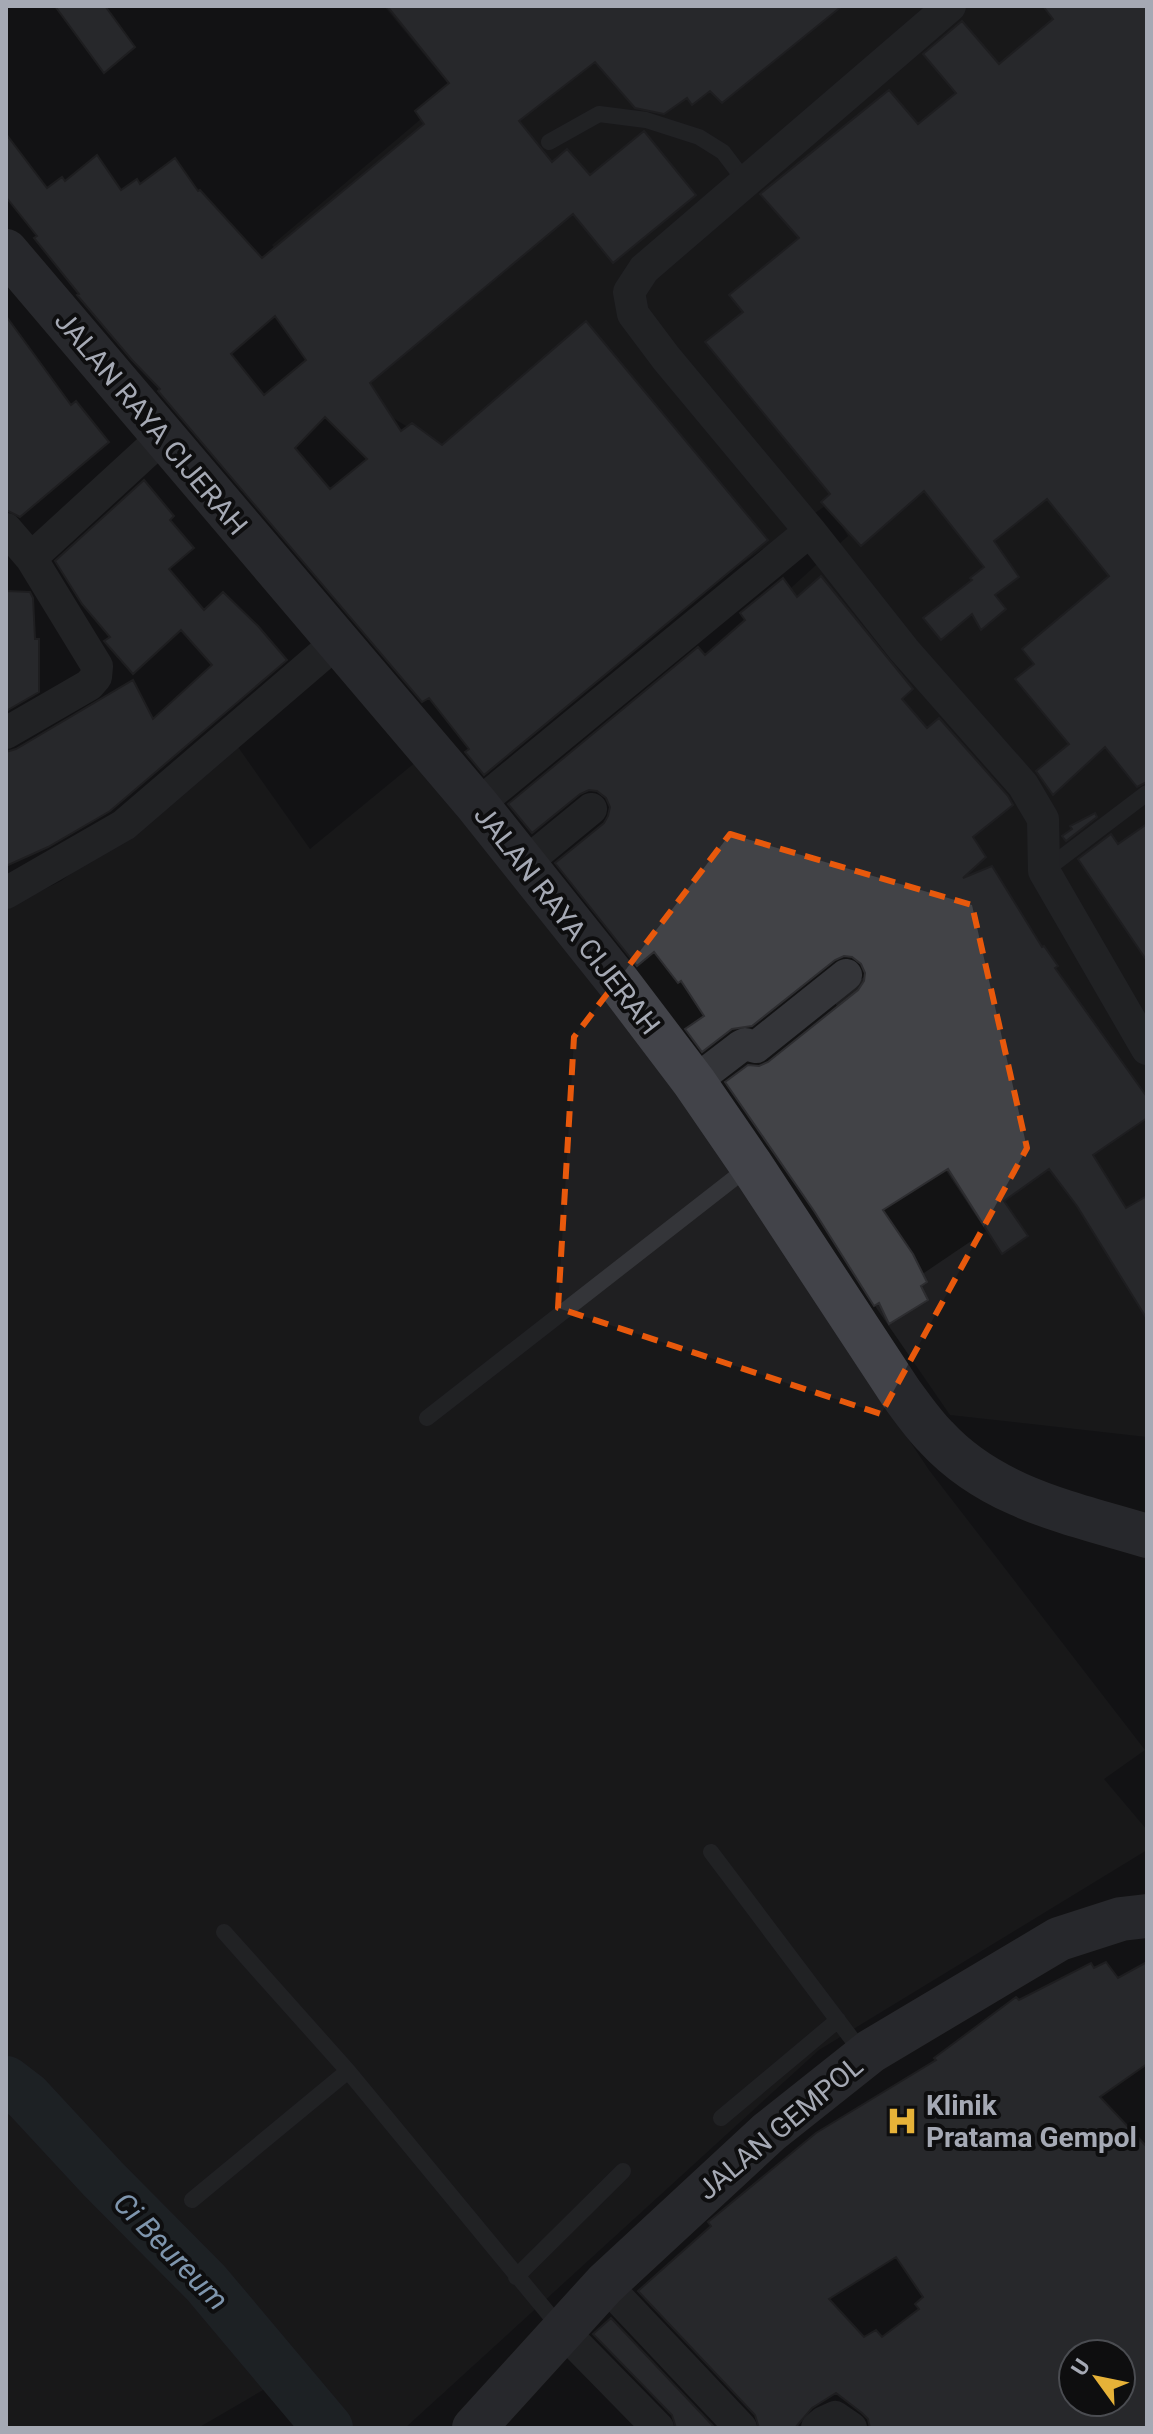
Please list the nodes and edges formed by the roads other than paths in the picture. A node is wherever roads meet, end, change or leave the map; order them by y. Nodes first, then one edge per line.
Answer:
1 (950, 6) edge
2 (549, 142) dead end
3 (745, 181) junction
4 (6, 251) edge
5 (164, 436) junction
6 (6, 529) edge
7 (810, 531) junction
8 (31, 558) junction
9 (337, 642) junction
10 (6, 733) edge
11 (1147, 793) edge
12 (477, 805) junction
13 (591, 809) dead end
14 (524, 864) junction
15 (1044, 871) junction
16 (6, 893) edge
17 (846, 975) dead end
18 (1147, 1049) edge
19 (694, 1082) junction
20 (751, 1165) junction
21 (427, 1418) dead end
22 (1147, 1536) edge
23 (711, 1852) dead end
24 (1147, 1916) edge
25 (224, 1932) dead end
26 (838, 2020) junction
27 (865, 2056) junction
28 (348, 2071) junction
29 (721, 2118) dead end
30 (623, 2171) dead end
31 (192, 2200) dead end
32 (516, 2277) junction
33 (605, 2284) junction
34 (563, 2331) junction
35 (474, 2428) edge
36 (658, 2428) edge
37 (741, 2428) edge
38 (817, 2428) edge
39 (851, 2428) edge

1 - 3 street
2 - 3 lane
3 - 7 street
4 - 5 main road, JALAN RAYA CIJERAH
5 - 8 street
5 - 9 main road, JALAN RAYA CIJERAH
6 - 8 street
7 - 12 street
7 - 15 street
8 - 10 street
9 - 12 main road, JALAN RAYA CIJERAH
9 - 16 street
11 - 15 lane
12 - 14 main road, JALAN RAYA CIJERAH
13 - 14 street
14 - 19 main road, JALAN RAYA CIJERAH
15 - 18 street
17 - 19 street
19 - 20 main road, JALAN RAYA CIJERAH
20 - 21 lane
20 - 22 main road, JALAN RAYA CIJERAH
23 - 26 lane
24 - 27 main road, JALAN GEMPOL
25 - 28 lane
26 - 27 lane
26 - 29 lane
27 - 33 main road, JALAN GEMPOL
28 - 31 lane
28 - 32 lane
30 - 32 lane
32 - 34 lane
33 - 34 main road, JALAN GEMPOL
33 - 37 street
34 - 35 main road, JALAN GEMPOL
34 - 36 street
38 - 39 street

